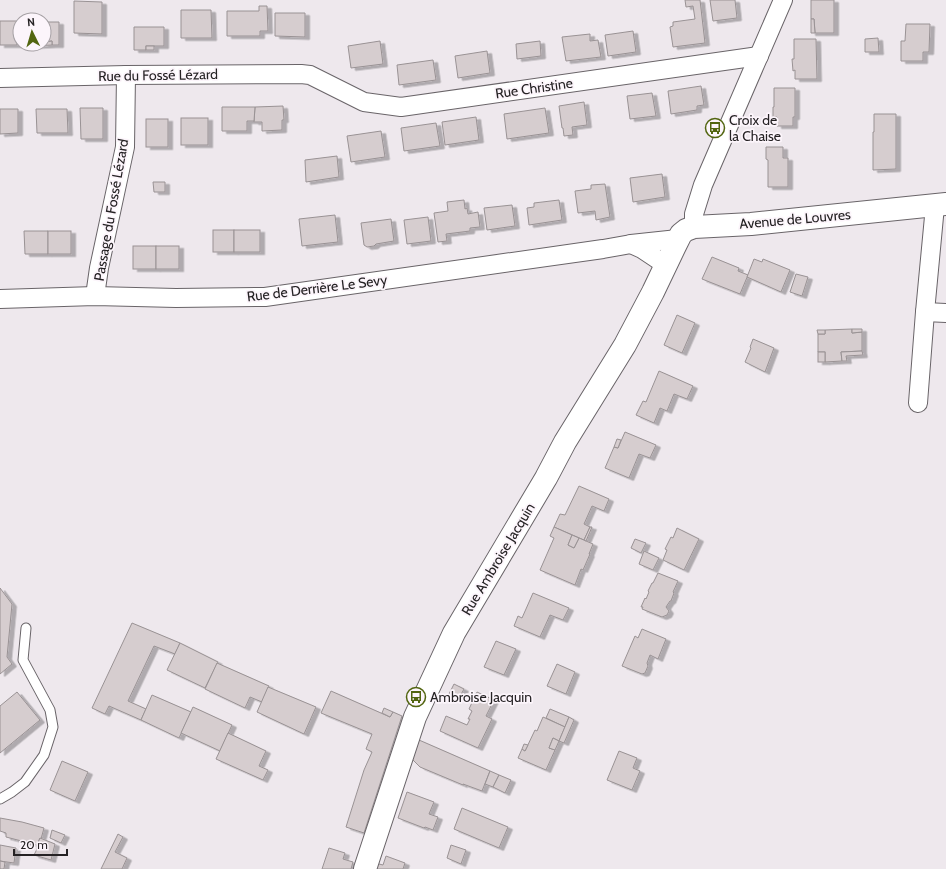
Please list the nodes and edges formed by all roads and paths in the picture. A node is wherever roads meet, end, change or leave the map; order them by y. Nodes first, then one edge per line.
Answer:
1 (784, 0) edge
2 (758, 56) junction
3 (126, 75) junction
4 (308, 76) joint
5 (0, 78) edge
6 (941, 205) edge
7 (686, 233) junction
8 (631, 244) junction
9 (666, 265) junction
10 (95, 296) junction
11 (0, 299) edge
12 (925, 312) junction
13 (946, 313) edge
14 (918, 403) dead end
15 (26, 628) dead end
16 (0, 799) edge
17 (365, 869) edge

1 - 2 street
2 - 4 street, Rue Christine
2 - 7 street
3 - 4 street, Rue du Fossé Lézard
3 - 5 street, Rue du Fossé Lézard
3 - 10 street, Passage du Fossé Lézard
6 - 7 street, Avenue de Louvres
6 - 12 street
7 - 8 street, Rue de Derrière Le Sevy
7 - 9 street
8 - 9 street
8 - 10 street, Rue de Derrière Le Sevy
9 - 17 street, Rue Ambroise Jacquin
10 - 11 street, Rue de Derrière Le Sevy
12 - 13 street
12 - 14 street
15 - 16 lane

